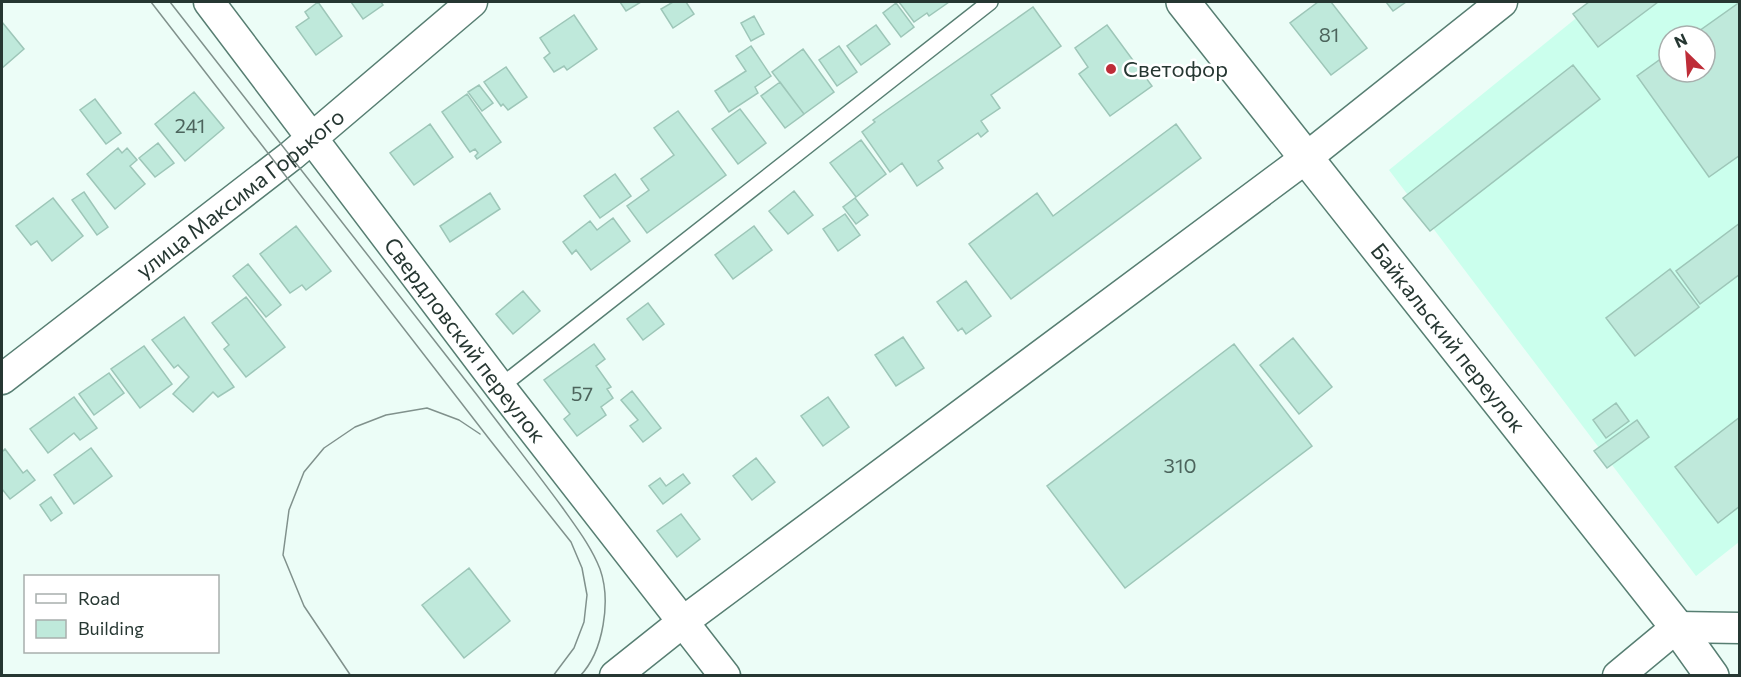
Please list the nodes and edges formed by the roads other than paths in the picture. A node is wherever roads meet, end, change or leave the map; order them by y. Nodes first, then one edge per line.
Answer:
1 (209, 2) edge
2 (472, 2) edge
3 (990, 2) edge
4 (1183, 2) edge
5 (1502, 2) edge
6 (311, 138) junction
7 (1306, 158) junction
8 (2, 379) edge
9 (500, 387) junction
10 (684, 621) junction
11 (1677, 627) junction
12 (1740, 628) edge
13 (615, 675) edge
14 (725, 675) edge
15 (1618, 675) edge
16 (1712, 675) edge

1 - 6 street, Свердловский переулок
2 - 6 street, улица Максима Горького
3 - 9 lane
4 - 7 main road, Байкальский переулок
5 - 7 street
6 - 8 street, улица Максима Горького
6 - 9 street, Свердловский переулок
7 - 10 street
7 - 11 main road, Байкальский переулок
9 - 10 street, Свердловский переулок
10 - 13 street
10 - 14 street, Свердловский переулок
11 - 12 street
11 - 15 street
11 - 16 main road, Байкальский переулок

